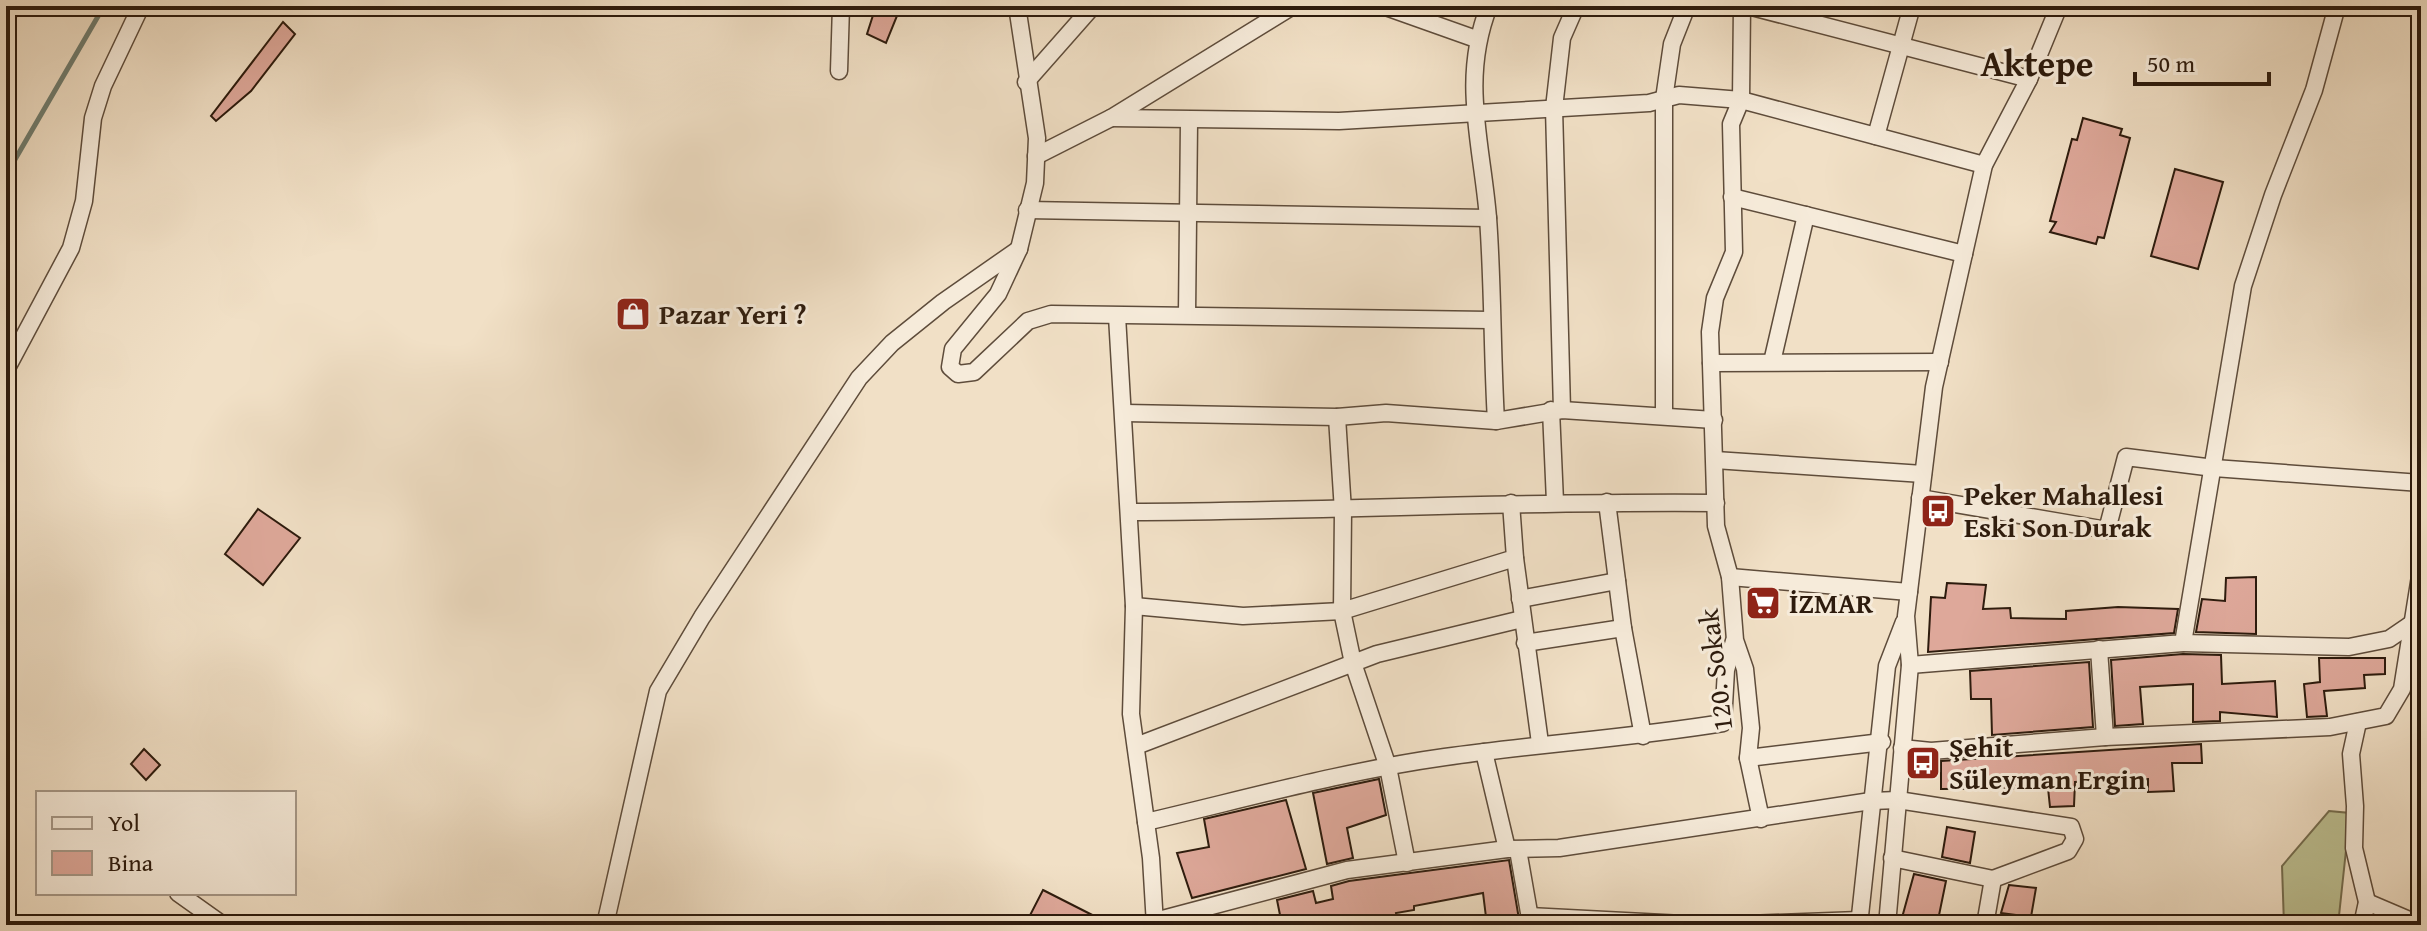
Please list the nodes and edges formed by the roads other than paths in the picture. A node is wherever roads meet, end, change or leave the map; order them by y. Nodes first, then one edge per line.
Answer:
1 (14, 6) edge
2 (141, 6) edge
3 (841, 6) edge
4 (1017, 6) edge
5 (1093, 6) edge
6 (1293, 6) edge
7 (1383, 6) edge
8 (1489, 6) edge
9 (1576, 6) edge
10 (1687, 6) edge
11 (1742, 6) edge
12 (1748, 6) edge
13 (1912, 6) edge
14 (2059, 6) edge
15 (2337, 6) edge
16 (6, 16) edge
17 (1476, 39) junction
18 (1899, 45) junction
19 (839, 71) dead end
20 (2029, 79) junction
21 (1026, 82) junction
22 (1664, 99) junction
23 (1741, 100) junction
24 (1554, 108) junction
25 (1474, 113) junction
26 (1111, 118) junction
27 (1189, 122) junction
28 (1876, 136) junction
29 (1036, 156) junction
30 (1984, 165) junction
31 (1732, 197) junction
32 (1027, 210) junction
33 (1188, 213) junction
34 (1806, 215) junction
35 (1488, 218) junction
36 (1019, 249) junction
37 (1964, 254) junction
38 (1187, 315) junction
39 (1117, 316) junction
40 (1490, 320) junction
41 (1772, 362) junction
42 (1940, 362) junction
43 (1711, 363) junction
44 (6, 370) edge
45 (1557, 410) junction
46 (1125, 413) junction
47 (1664, 415) junction
48 (1337, 417) junction
49 (1714, 420) junction
50 (1496, 421) junction
51 (1715, 460) junction
52 (2214, 468) junction
53 (1923, 474) junction
54 (2421, 483) edge
55 (1920, 498) junction
56 (1555, 502) junction
57 (1607, 502) junction
58 (1511, 503) junction
59 (1716, 503) junction
60 (1343, 511) junction
61 (1130, 512) junction
62 (1515, 558) junction
63 (2421, 570) edge
64 (1730, 577) junction
65 (1617, 581) junction
66 (1909, 592) junction
67 (1520, 599) junction
68 (1134, 606) junction
69 (1342, 611) junction
70 (1906, 616) junction
71 (1522, 619) junction
72 (2411, 624) junction
73 (1623, 628) junction
74 (1735, 640) junction
75 (1525, 643) junction
76 (2183, 643) junction
77 (2099, 649) junction
78 (1353, 663) junction
79 (1910, 665) junction
80 (2358, 722) junction
81 (1643, 736) junction
82 (2105, 737) junction
83 (1882, 742) junction
84 (1540, 743) junction
85 (1136, 746) junction
86 (1902, 748) junction
87 (1484, 752) junction
88 (1748, 758) junction
89 (1388, 767) junction
90 (1898, 800) junction
91 (1871, 801) junction
92 (1761, 819) junction
93 (1146, 822) junction
94 (1512, 850) junction
95 (1892, 858) junction
96 (1407, 863) junction
97 (1993, 879) junction
98 (181, 895) edge
99 (2367, 902) junction
100 (1530, 921) edge
101 (1859, 922) edge
102 (1155, 923) edge
103 (223, 925) edge
104 (605, 925) edge
105 (1702, 925) edge
106 (1721, 925) edge
107 (1887, 925) edge
108 (1985, 925) edge
109 (2362, 925) edge
110 (2421, 925) edge

1 - 16 street
2 - 44 street
3 - 19 street
4 - 21 street
5 - 21 street
6 - 26 street
7 - 17 street
8 - 17 street
9 - 24 street
10 - 22 street
11 - 23 street, 120. Sokak
12 - 18 street
13 - 18 street
14 - 20 street
15 - 52 street
17 - 25 street
18 - 20 street
18 - 28 street
20 - 30 street
21 - 29 street
22 - 23 street
22 - 24 street
22 - 47 street
23 - 28 street
23 - 31 street, 120. Sokak
24 - 25 street
24 - 45 street
25 - 27 street
25 - 35 street
26 - 27 street
26 - 29 street
27 - 33 street
28 - 30 street
29 - 32 street
30 - 37 street
31 - 34 street
31 - 43 street, 120. Sokak
32 - 33 street
32 - 36 street
33 - 35 street
33 - 38 street
34 - 37 street
34 - 41 street
35 - 40 street
36 - 39 street
36 - 104 street
37 - 42 street
38 - 39 street
38 - 40 street
39 - 46 street
40 - 50 street
41 - 42 street
41 - 43 street
42 - 53 street
43 - 49 street, 120. Sokak
45 - 47 street
45 - 50 street
45 - 56 street
46 - 48 street
46 - 61 street
47 - 49 street
48 - 50 street
48 - 60 street
49 - 51 street, 120. Sokak
51 - 53 street
51 - 59 street, 120. Sokak
52 - 54 street
52 - 55 street
52 - 76 street
53 - 55 street
55 - 66 street
56 - 57 street
56 - 58 street
57 - 59 street
57 - 65 street
58 - 60 street
58 - 62 street
59 - 64 street, 120. Sokak
60 - 61 street
60 - 69 street
61 - 68 street
62 - 67 street
62 - 69 street
63 - 72 street
64 - 66 street
64 - 74 street, 120. Sokak
65 - 67 street
65 - 73 street
66 - 70 street
67 - 71 street
68 - 69 street
68 - 85 street
69 - 78 street
70 - 79 street
70 - 83 street
71 - 75 street
71 - 78 street
72 - 76 street
72 - 80 street
73 - 75 street
73 - 81 street
74 - 81 street
74 - 88 street, 120. Sokak
75 - 84 street
76 - 77 street
77 - 79 street
77 - 82 street
78 - 85 street
78 - 89 street
79 - 86 street
80 - 82 street
80 - 99 street
81 - 84 street
82 - 86 street
83 - 88 street
83 - 91 street
84 - 87 street
85 - 93 street
86 - 90 street
87 - 89 street
87 - 94 street
88 - 92 street, 120. Sokak
89 - 93 street
89 - 96 street
90 - 91 street
90 - 95 street
90 - 97 street
91 - 92 street
91 - 101 street
92 - 94 street
93 - 102 street
94 - 96 street
94 - 100 street
95 - 97 street
95 - 107 street
96 - 102 street
97 - 108 street
98 - 103 street
99 - 109 street
99 - 110 street
100 - 105 street
101 - 106 street

